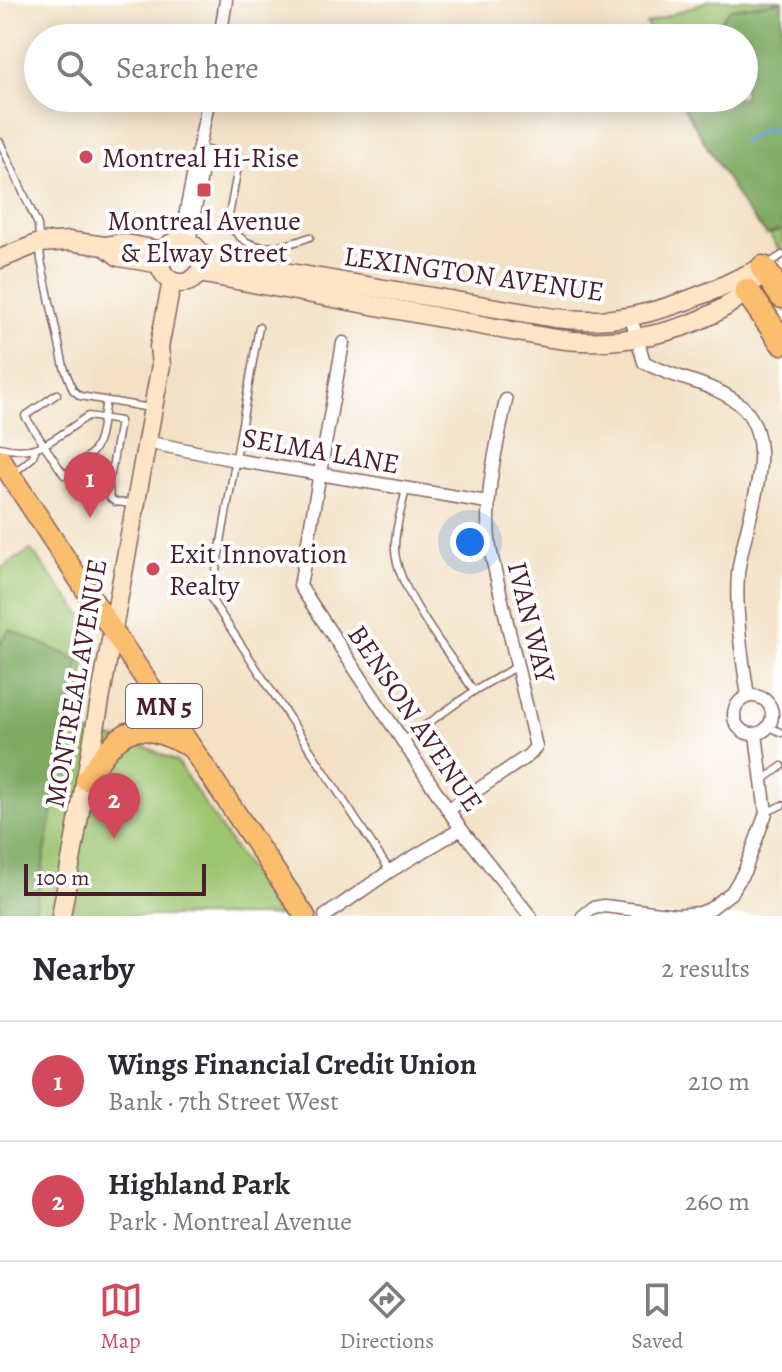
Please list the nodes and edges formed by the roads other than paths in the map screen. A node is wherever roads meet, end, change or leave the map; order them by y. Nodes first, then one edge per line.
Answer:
1 (226, 0) edge
2 (222, 24) edge
3 (207, 112) edge
4 (0, 142) edge
5 (200, 149) junction
6 (310, 237) dead end
7 (185, 242) junction
8 (39, 243) junction
9 (162, 258) junction
10 (0, 259) edge
11 (772, 262) edge
12 (200, 266) junction
13 (177, 282) junction
14 (747, 291) junction
15 (782, 296) edge
16 (631, 318) junction
17 (259, 327) dead end
18 (636, 338) junction
19 (782, 342) edge
20 (343, 343) dead end
21 (57, 394) dead end
22 (506, 400) dead end
23 (106, 401) junction
24 (153, 408) junction
25 (103, 418) junction
26 (147, 442) junction
27 (43, 445) junction
28 (0, 447) edge
29 (35, 451) junction
30 (235, 460) junction
31 (5, 467) edge
32 (111, 474) dead end
33 (319, 474) junction
34 (109, 487) dead end
35 (406, 489) junction
36 (487, 502) junction
37 (136, 504) junction
38 (113, 631) junction
39 (518, 666) junction
40 (474, 691) junction
41 (748, 696) junction
42 (768, 726) junction
43 (782, 733) edge
44 (756, 734) junction
45 (403, 741) junction
46 (193, 747) junction
47 (782, 766) edge
48 (86, 780) junction
49 (763, 780) junction
50 (782, 805) edge
51 (448, 810) junction
52 (766, 813) junction
53 (461, 829) junction
54 (390, 871) junction
55 (61, 916) edge
56 (305, 916) edge
57 (325, 916) edge
58 (530, 916) edge
59 (583, 916) edge

1 - 2 street
3 - 5 street
4 - 8 lane
5 - 6 lane
5 - 7 street
7 - 9 street
7 - 12 street
8 - 9 street
8 - 10 street
8 - 23 lane
9 - 13 street
11 - 14 street, LEXINGTON AVENUE
11 - 15 highway
11 - 16 street, LEXINGTON AVENUE
12 - 13 street
12 - 16 street, LEXINGTON AVENUE
12 - 18 street, LEXINGTON AVENUE
13 - 24 street, MONTREAL AVENUE
14 - 18 street, LEXINGTON AVENUE
14 - 19 highway
16 - 18 street
17 - 30 lane
18 - 41 street
20 - 33 street, BENSON AVENUE
21 - 27 lane
22 - 36 street, IVAN WAY
23 - 24 lane
23 - 25 lane
24 - 26 street, MONTREAL AVENUE
25 - 27 lane
25 - 27 lane
25 - 32 lane
26 - 30 street, SELMA LANE
26 - 37 street, MONTREAL AVENUE
27 - 29 lane
28 - 29 lane
29 - 31 lane
30 - 33 street, SELMA LANE
30 - 54 lane
31 - 38 main road, MN 5
33 - 35 street, SELMA LANE
33 - 45 street, BENSON AVENUE
34 - 37 lane
35 - 36 street, SELMA LANE
35 - 40 lane
36 - 39 street, IVAN WAY
37 - 38 street, MONTREAL AVENUE
38 - 46 main road, MN 5
38 - 48 street, MONTREAL AVENUE
39 - 40 lane
39 - 51 street, IVAN WAY
40 - 45 lane
41 - 42 street
41 - 44 street
42 - 43 lane
42 - 44 street
44 - 49 street
45 - 51 street, BENSON AVENUE
46 - 48 main road
46 - 56 main road, MN 5
47 - 49 lane
48 - 55 street, MONTREAL AVENUE
49 - 52 street
50 - 52 lane
51 - 53 street, BENSON AVENUE
52 - 59 street
53 - 54 street
53 - 58 street, BENSON AVENUE
54 - 57 street

